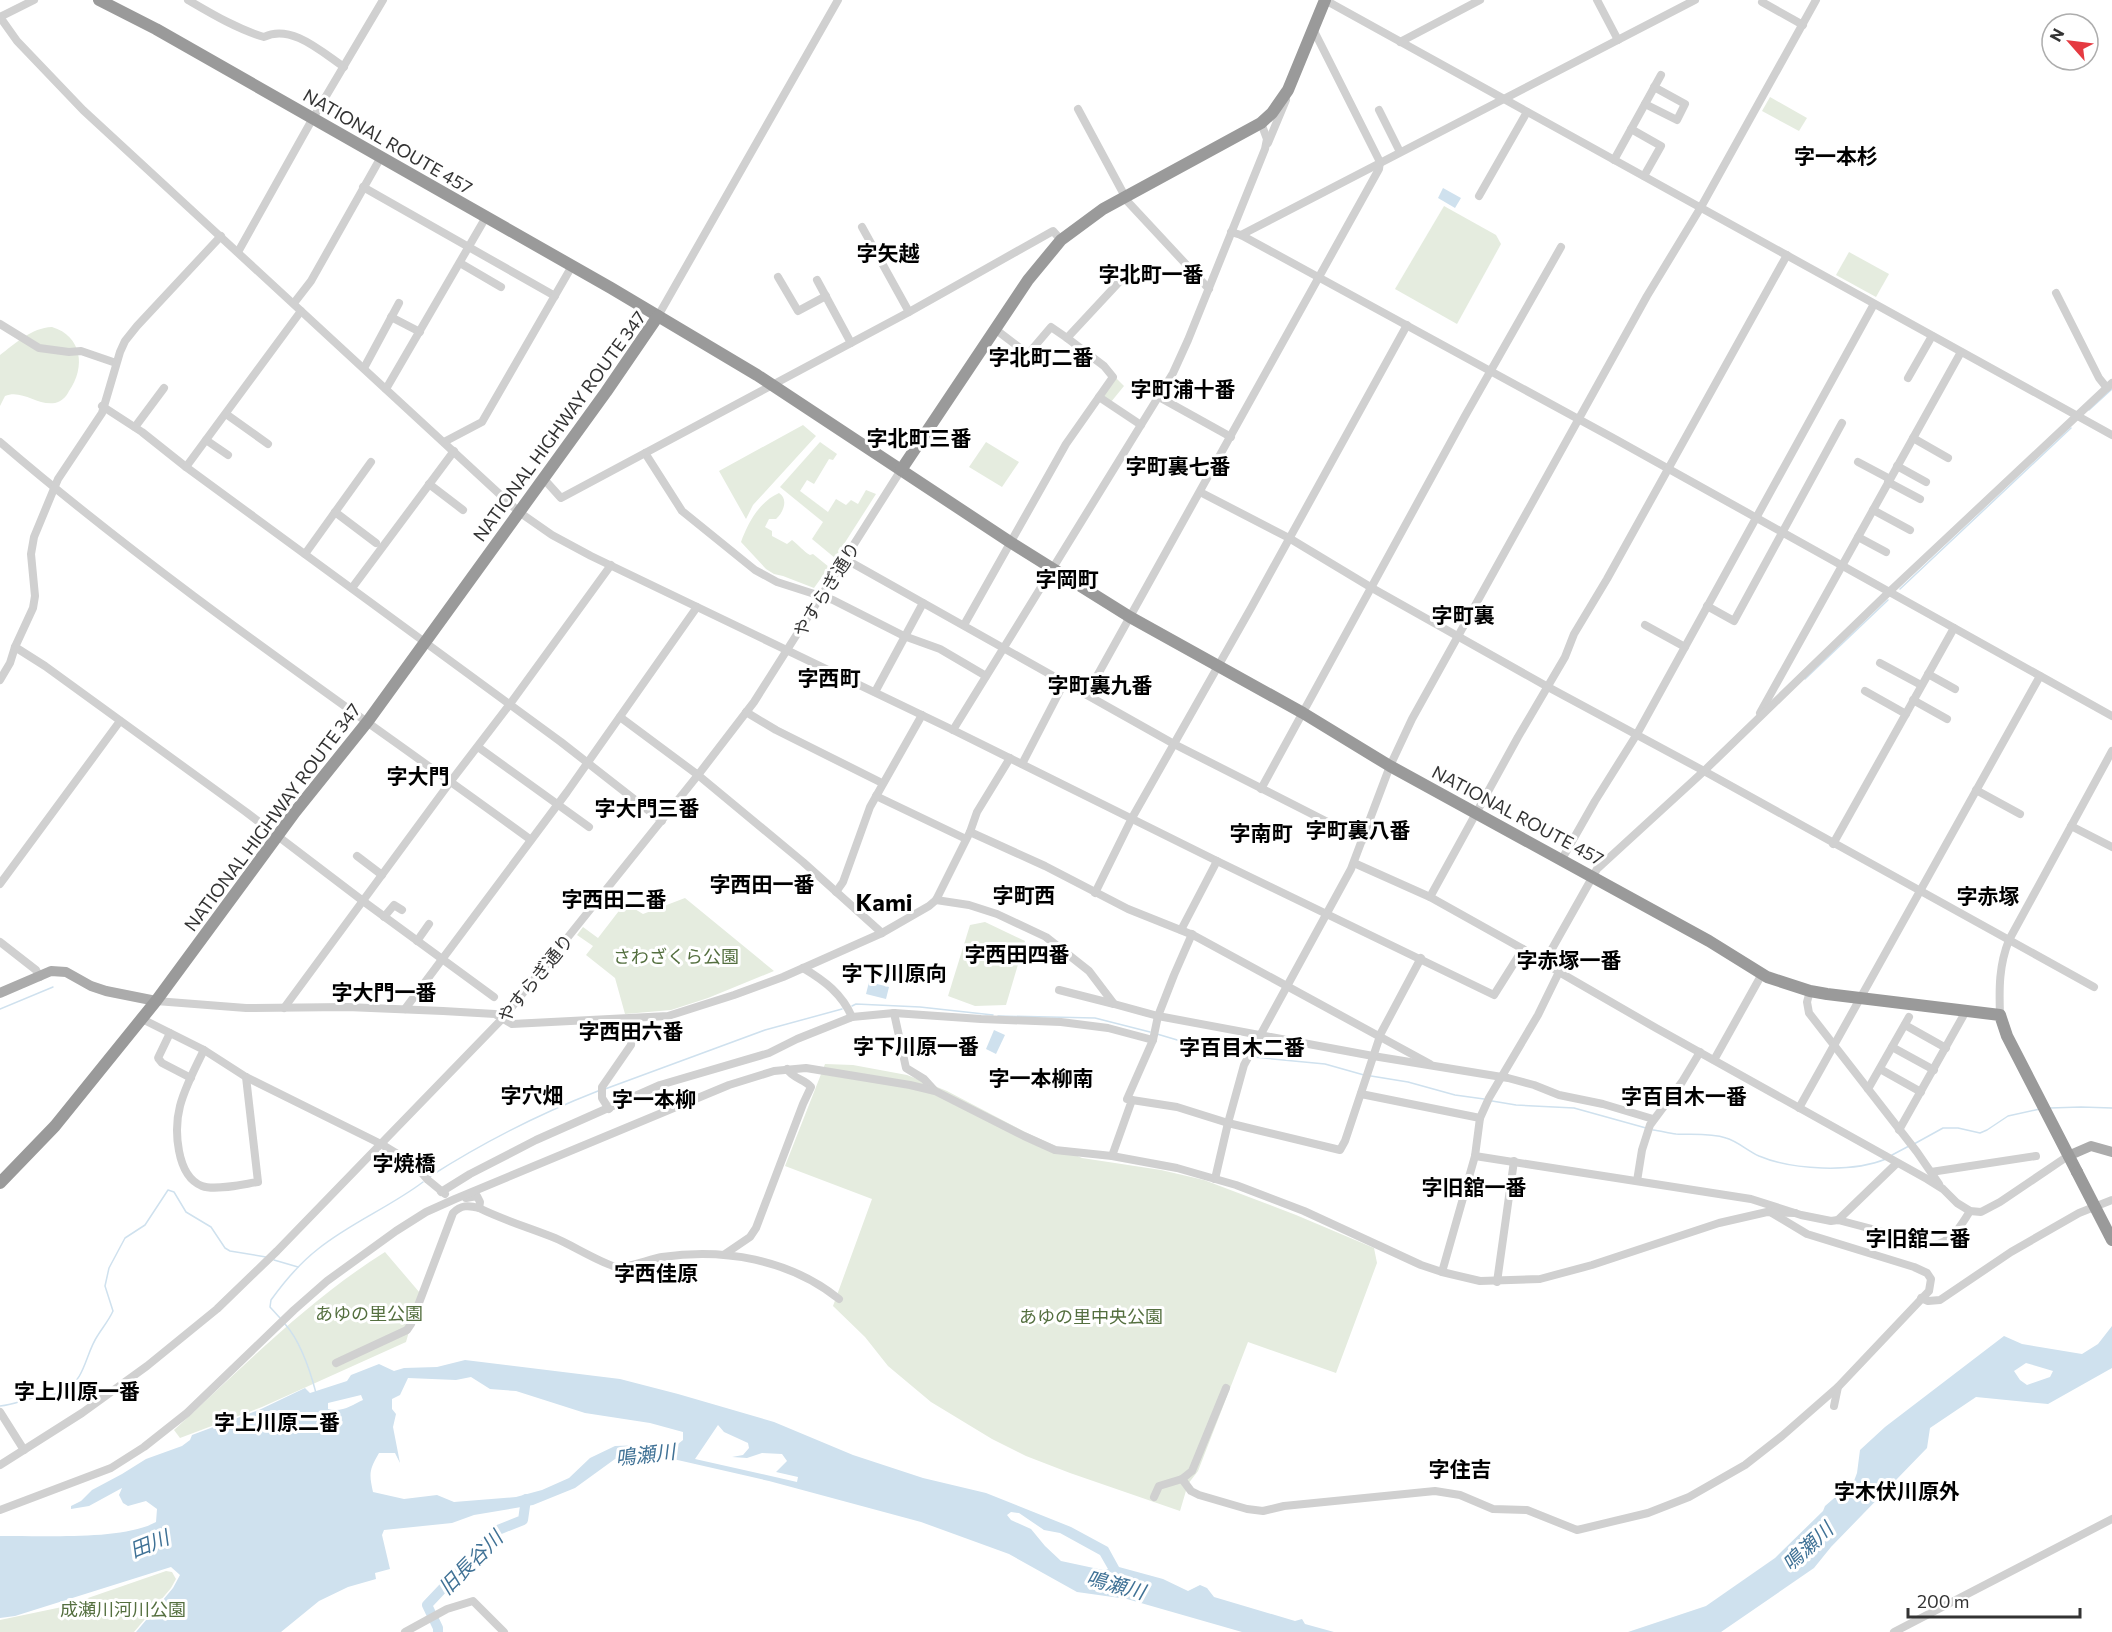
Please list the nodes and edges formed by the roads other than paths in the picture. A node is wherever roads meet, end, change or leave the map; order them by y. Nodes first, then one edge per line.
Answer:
1 (34, 0) edge
2 (99, 0) edge
3 (188, 0) edge
4 (383, 0) edge
5 (838, 0) edge
6 (1325, 0) edge
7 (1480, 0) edge
8 (1597, 0) edge
9 (1695, 0) edge
10 (1816, 0) edge
11 (1762, 2) dead end
12 (0, 17) edge
13 (1803, 24) junction
14 (1313, 29) junction
15 (1618, 40) junction
16 (1400, 42) junction
17 (344, 67) junction
18 (1661, 75) dead end
19 (1654, 87) junction
20 (1288, 90) junction
21 (1504, 99) junction
22 (1645, 104) junction
23 (1078, 109) dead end
24 (1379, 110) dead end
25 (1527, 111) junction
26 (313, 118) junction
27 (1261, 123) junction
28 (1631, 129) junction
29 (1265, 149) junction
30 (1400, 152) junction
31 (381, 157) junction
32 (1614, 160) junction
33 (1380, 162) junction
34 (1644, 176) junction
35 (363, 188) junction
36 (1125, 196) junction
37 (1479, 196) dead end
38 (1701, 207) junction
39 (486, 217) junction
40 (862, 227) dead end
41 (1232, 232) junction
42 (1241, 235) junction
43 (221, 236) junction
44 (1061, 240) junction
45 (1561, 247) dead end
46 (468, 248) junction
47 (238, 252) junction
48 (1787, 255) junction
49 (460, 263) junction
50 (572, 266) junction
51 (778, 277) dead end
52 (1320, 277) junction
53 (817, 280) dead end
54 (1121, 280) dead end
55 (501, 287) dead end
56 (1209, 289) junction
57 (2056, 293) dead end
58 (555, 296) junction
59 (825, 296) junction
60 (294, 303) junction
61 (399, 303) dead end
62 (1874, 304) junction
63 (301, 311) junction
64 (909, 312) junction
65 (658, 316) junction
66 (392, 317) junction
67 (0, 324) edge
68 (1407, 325) junction
69 (995, 329) junction
70 (420, 332) junction
71 (1932, 336) junction
72 (1066, 338) junction
73 (851, 343) junction
74 (1961, 352) junction
75 (116, 363) junction
76 (364, 368) junction
77 (1492, 371) junction
78 (1908, 378) dead end
79 (774, 385) junction
80 (2110, 385) edge
81 (164, 388) dead end
82 (386, 389) junction
83 (1099, 397) junction
84 (1159, 398) junction
85 (102, 406) junction
86 (226, 414) junction
87 (2076, 416) junction
88 (1578, 420) junction
89 (1842, 423) dead end
90 (1142, 425) junction
91 (135, 427) junction
92 (2112, 435) edge
93 (1231, 437) junction
94 (1912, 438) junction
95 (206, 440) junction
96 (0, 442) edge
97 (444, 442) junction
98 (268, 444) dead end
99 (454, 451) junction
100 (645, 453) junction
101 (228, 455) dead end
102 (1948, 458) dead end
103 (371, 462) dead end
104 (1858, 462) dead end
105 (1897, 466) junction
106 (186, 467) junction
107 (1668, 469) junction
108 (901, 470) junction
109 (543, 478) junction
110 (1889, 480) junction
111 (1926, 482) dead end
112 (429, 484) junction
113 (53, 488) junction
114 (1200, 492) junction
115 (1920, 499) dead end
116 (463, 510) dead end
117 (1873, 510) junction
118 (335, 512) junction
119 (519, 512) junction
120 (1755, 518) junction
121 (1910, 530) dead end
122 (1782, 533) junction
123 (1858, 537) junction
124 (1289, 538) junction
125 (1010, 542) junction
126 (376, 543) dead end
127 (1886, 552) dead end
128 (305, 554) junction
129 (845, 559) junction
130 (611, 565) junction
131 (1841, 566) junction
132 (1052, 568) junction
133 (352, 588) junction
134 (1372, 588) junction
135 (1889, 592) junction
136 (822, 595) junction
137 (923, 603) junction
138 (1707, 606) junction
139 (697, 607) junction
140 (1130, 617) junction
141 (964, 625) junction
142 (1645, 625) dead end
143 (1954, 628) junction
144 (904, 636) junction
145 (1458, 636) junction
146 (425, 643) junction
147 (15, 647) junction
148 (1685, 647) junction
149 (1003, 649) junction
150 (787, 650) junction
151 (1880, 663) dead end
152 (1219, 666) junction
153 (1928, 674) junction
154 (986, 676) junction
155 (2040, 676) junction
156 (0, 681) edge
157 (1064, 683) junction
158 (1922, 685) junction
159 (1548, 687) junction
160 (1955, 689) dead end
161 (1865, 691) dead end
162 (875, 692) junction
163 (1087, 694) junction
164 (1913, 700) junction
165 (510, 705) junction
166 (746, 712) junction
167 (1303, 713) junction
168 (1905, 714) junction
169 (922, 715) junction
170 (2112, 716) edge
171 (620, 717) junction
172 (1759, 717) junction
173 (1947, 718) dead end
174 (120, 721) junction
175 (368, 721) junction
176 (952, 730) junction
177 (1637, 734) junction
178 (1174, 744) junction
179 (478, 747) junction
180 (2112, 751) edge
181 (1010, 758) junction
182 (588, 762) junction
183 (1022, 764) junction
184 (1390, 766) junction
185 (1704, 771) junction
186 (698, 775) junction
187 (451, 782) junction
188 (882, 783) junction
189 (1261, 789) junction
190 (1977, 790) junction
191 (876, 796) junction
192 (557, 806) junction
193 (1476, 813) junction
194 (2020, 814) dead end
195 (1132, 818) junction
196 (662, 820) junction
197 (2071, 826) junction
198 (589, 827) dead end
199 (277, 836) junction
200 (968, 836) junction
201 (531, 840) junction
202 (1363, 840) junction
203 (1833, 843) junction
204 (2112, 847) edge
205 (357, 856) dead end
206 (1562, 859) junction
207 (1217, 861) junction
208 (1354, 863) junction
209 (382, 875) junction
210 (1593, 876) junction
211 (0, 884) edge
212 (836, 892) junction
213 (1095, 892) junction
214 (1920, 892) junction
215 (1430, 897) junction
216 (936, 900) junction
217 (363, 901) junction
218 (402, 910) dead end
219 (1328, 914) junction
220 (384, 917) junction
221 (429, 924) dead end
222 (1181, 930) junction
223 (882, 933) junction
224 (1192, 934) junction
225 (2009, 940) junction
226 (417, 941) junction
227 (0, 942) edge
228 (1523, 949) junction
229 (1421, 958) junction
230 (443, 960) junction
231 (1544, 963) junction
232 (803, 968) junction
233 (1559, 972) junction
234 (1762, 974) junction
235 (40, 976) junction
236 (1287, 986) junction
237 (2094, 987) dead end
238 (1059, 990) dead end
239 (1810, 991) junction
240 (0, 993) edge
241 (494, 997) dead end
242 (1859, 998) junction
243 (156, 1001) junction
244 (1114, 1004) junction
245 (284, 1008) junction
246 (405, 1010) junction
247 (850, 1011) junction
248 (1966, 1011) junction
249 (894, 1013) junction
250 (2000, 1015) junction
251 (1158, 1016) junction
252 (1910, 1017) dead end
253 (503, 1018) junction
254 (142, 1019) junction
255 (634, 1019) junction
256 (1905, 1025) junction
257 (170, 1033) junction
258 (1261, 1034) junction
259 (1154, 1036) junction
260 (1380, 1037) junction
261 (1833, 1044) junction
262 (1892, 1047) junction
263 (1946, 1048) junction
264 (204, 1050) junction
265 (1700, 1052) junction
266 (1373, 1056) junction
267 (1713, 1060) junction
268 (1433, 1066) junction
269 (787, 1069) junction
270 (1880, 1069) junction
271 (1934, 1070) junction
272 (246, 1077) junction
273 (1501, 1077) junction
274 (191, 1078) junction
275 (1868, 1089) junction
276 (935, 1091) junction
277 (1922, 1092) junction
278 (1361, 1094) junction
279 (1132, 1100) junction
280 (1798, 1108) junction
281 (609, 1109) junction
282 (1480, 1118) junction
283 (1653, 1119) junction
284 (1228, 1123) junction
285 (1900, 1132) junction
286 (381, 1144) junction
287 (2112, 1152) edge
288 (1112, 1156) junction
289 (1475, 1156) junction
290 (2036, 1156) dead end
291 (2068, 1156) junction
292 (1514, 1161) junction
293 (1898, 1164) junction
294 (1931, 1172) junction
295 (1215, 1179) junction
296 (1637, 1180) junction
297 (0, 1183) edge
298 (1943, 1189) junction
299 (441, 1192) junction
300 (455, 1198) junction
301 (2112, 1200) edge
302 (479, 1208) junction
303 (1970, 1211) junction
304 (1769, 1212) junction
305 (1795, 1213) junction
306 (1838, 1220) junction
307 (2112, 1240) edge
308 (725, 1254) junction
309 (1442, 1272) junction
310 (1497, 1282) junction
311 (1921, 1298) junction
312 (838, 1299) dead end
313 (336, 1363) dead end
314 (1838, 1387) junction
315 (1226, 1388) dead end
316 (1834, 1406) dead end
317 (2, 1414) edge
318 (24, 1450) junction
319 (0, 1466) edge
320 (1182, 1479) junction
321 (1154, 1497) dead end
322 (0, 1510) edge
323 (2112, 1519) edge
324 (405, 1632) edge
325 (504, 1632) edge
326 (1894, 1632) edge

1 - 12 street
2 - 26 highway, NATIONAL ROUTE 457
3 - 17 street
4 - 17 street
5 - 65 street
6 - 14 highway
6 - 16 street
7 - 16 street
8 - 15 street
9 - 15 street
10 - 13 street
11 - 13 street
12 - 43 street
13 - 38 street
14 - 20 highway
14 - 33 street
15 - 21 street
16 - 21 street
17 - 26 street
18 - 19 street
19 - 22 street
19 - 22 street
20 - 27 highway
20 - 29 street
21 - 25 street
21 - 30 street
22 - 28 street
23 - 36 street
24 - 30 street
25 - 32 street
25 - 37 street
26 - 31 highway, NATIONAL ROUTE 457
26 - 47 street
27 - 29 street
27 - 36 highway
28 - 32 street
28 - 34 street
29 - 41 street
30 - 33 street
31 - 35 street
31 - 39 highway, NATIONAL ROUTE 457
32 - 34 street
33 - 42 street
33 - 52 street
34 - 38 street
35 - 46 street
35 - 60 street
36 - 44 highway
36 - 56 street
38 - 48 street
38 - 88 street
39 - 46 street
39 - 50 highway, NATIONAL ROUTE 457
40 - 64 street
41 - 42 street
41 - 56 street
42 - 52 street
43 - 47 street
43 - 75 street
44 - 64 street
44 - 69 highway
45 - 77 street
46 - 49 street
46 - 58 street
47 - 60 street
48 - 62 street
48 - 107 street
49 - 55 street
49 - 70 street
50 - 58 street
50 - 65 highway, NATIONAL ROUTE 457
51 - 59 street
52 - 68 street
52 - 93 street
53 - 59 street
54 - 72 street
56 - 84 street
57 - 80 street
58 - 97 street
59 - 73 street
60 - 63 street
61 - 66 street
62 - 71 street
62 - 120 street
63 - 76 street
63 - 86 street
64 - 73 street
65 - 79 highway, NATIONAL HIGHWAY ROUTE 347
65 - 109 highway, NATIONAL HIGHWAY ROUTE 347
66 - 70 street
66 - 76 street
67 - 75 street
68 - 77 street
68 - 124 street
69 - 72 street
69 - 108 highway
70 - 82 street
71 - 74 street
71 - 78 street
72 - 83 street
73 - 79 street
74 - 87 street
74 - 94 street
75 - 85 street
76 - 82 street
77 - 88 street
77 - 134 street
79 - 100 street
79 - 108 highway, NATIONAL HIGHWAY ROUTE 347
80 - 87 street
81 - 91 street
82 - 97 street
83 - 90 street
83 - 125 street
84 - 90 street
84 - 93 street
85 - 91 street
85 - 113 street
86 - 95 street
86 - 98 street
87 - 92 street
87 - 135 street
88 - 107 street
88 - 145 street
89 - 122 street
90 - 132 street
91 - 106 street
93 - 114 street
94 - 102 street
94 - 105 street
95 - 101 street
95 - 106 street
96 - 113 street
97 - 99 street
99 - 112 street
99 - 119 street
100 - 109 street
100 - 136 street
103 - 118 street
104 - 110 street
105 - 110 street
105 - 111 street
106 - 128 street
107 - 120 street
107 - 159 street
108 - 125 highway, NATIONAL ROUTE 457
108 - 129 street, やすらぎ通り
109 - 119 highway, NATIONAL HIGHWAY ROUTE 347
110 - 115 street
110 - 117 street
112 - 116 street
112 - 133 street
113 - 147 street
113 - 175 street
114 - 124 street
114 - 140 street
117 - 121 street
117 - 123 street
118 - 126 street
118 - 128 street
119 - 130 street
119 - 146 highway, NATIONAL HIGHWAY ROUTE 347
120 - 122 street
120 - 138 street
122 - 131 street
122 - 138 street
123 - 127 street
123 - 131 street
124 - 134 street
124 - 152 street
125 - 132 highway, NATIONAL ROUTE 457
125 - 141 street
128 - 133 street
129 - 136 street, やすらぎ通り
129 - 137 street
130 - 139 street
130 - 165 street
131 - 135 street
131 - 172 street
132 - 140 highway, NATIONAL ROUTE 457
132 - 149 street
133 - 146 street
134 - 145 street
134 - 167 street
135 - 143 street
135 - 172 street
136 - 144 street
136 - 150 street, やすらぎ通り
137 - 141 street
137 - 144 street
138 - 148 street
139 - 150 street
139 - 171 street
140 - 152 highway, NATIONAL ROUTE 457
140 - 163 street
141 - 149 street
142 - 148 street
143 - 153 street
143 - 155 street
144 - 154 street
144 - 162 street
145 - 159 street
145 - 184 street
146 - 165 street
146 - 175 highway, NATIONAL HIGHWAY ROUTE 347
147 - 156 street
147 - 174 street
148 - 177 street
149 - 154 street
149 - 157 street
150 - 162 street
150 - 166 street, やすらぎ通り
151 - 158 street
152 - 167 highway, NATIONAL ROUTE 457
152 - 178 street
153 - 158 street
153 - 160 street
154 - 176 street
155 - 170 street
155 - 190 street
157 - 163 street
157 - 183 street
158 - 164 street
159 - 177 street
159 - 193 street
161 - 168 street
162 - 169 street
163 - 178 street
164 - 168 street
164 - 173 street
165 - 179 street
165 - 182 street
166 - 186 street, やすらぎ通り
166 - 188 street
167 - 184 highway, NATIONAL ROUTE 457
167 - 189 street
168 - 203 street
169 - 176 street
169 - 188 street
171 - 182 street
171 - 186 street
172 - 185 street
174 - 199 street
174 - 211 street
175 - 187 street
175 - 199 highway, NATIONAL HIGHWAY ROUTE 347
176 - 181 street
177 - 185 street
177 - 206 street
178 - 189 street
178 - 195 street
179 - 187 street
179 - 192 street
180 - 197 street
181 - 183 street
181 - 200 street
182 - 192 street
182 - 196 street
183 - 195 street
184 - 193 highway, NATIONAL ROUTE 457
184 - 202 street
185 - 203 street
185 - 210 street
186 - 196 street, やすらぎ通り
186 - 212 street
187 - 201 street
187 - 209 street
188 - 191 street
189 - 202 street
190 - 194 street
190 - 214 street
191 - 200 street
191 - 212 street
192 - 198 street
192 - 201 street
193 - 206 highway, NATIONAL ROUTE 457
193 - 215 street
195 - 207 street
195 - 213 street
196 - 253 street, やすらぎ通り
197 - 204 street
197 - 225 street
199 - 217 street
199 - 243 highway, NATIONAL HIGHWAY ROUTE 347
200 - 213 street
200 - 216 street
201 - 230 street
202 - 208 street
203 - 214 street
205 - 209 street
206 - 210 highway, NATIONAL ROUTE 457
207 - 219 street
207 - 222 street
208 - 215 street
208 - 219 street
209 - 217 street
210 - 231 street
210 - 234 highway, NATIONAL ROUTE 457
212 - 223 street
213 - 222 street
214 - 225 street
214 - 242 street
215 - 228 street
216 - 223 street
216 - 244 street
217 - 220 street
217 - 245 street
218 - 220 street
219 - 229 street
219 - 236 street
220 - 226 street
221 - 226 street
222 - 224 street
223 - 232 street
224 - 236 street
224 - 251 street
225 - 237 street
225 - 250 street
226 - 230 street
227 - 235 street
228 - 229 street
228 - 231 street
229 - 260 street
230 - 241 street
230 - 246 street
231 - 233 street
232 - 247 street
232 - 255 street
233 - 265 street
233 - 273 street
234 - 239 highway, NATIONAL ROUTE 457
234 - 267 street
235 - 240 main road
235 - 243 main road
236 - 258 street
236 - 260 street
238 - 244 street
239 - 242 highway, NATIONAL ROUTE 457
239 - 261 street
242 - 248 highway, NATIONAL ROUTE 457
242 - 261 street
243 - 245 street
243 - 254 highway, NATIONAL HIGHWAY ROUTE 347
244 - 251 street
245 - 246 street
246 - 253 street
247 - 249 street
247 - 281 street
248 - 250 highway, NATIONAL ROUTE 457
248 - 263 street
249 - 259 street
249 - 276 street
250 - 291 highway
251 - 258 street
251 - 259 street
252 - 256 street
253 - 255 street
253 - 286 street, やすらぎ通り
254 - 257 street
254 - 297 highway, NATIONAL HIGHWAY ROUTE 347
255 - 281 street
256 - 262 street
256 - 263 street
257 - 264 street
257 - 274 street
258 - 266 street
258 - 284 street
259 - 279 street
260 - 266 street
260 - 268 street
261 - 275 street
261 - 280 street
262 - 270 street
262 - 271 street
263 - 271 street
264 - 272 street
264 - 274 street
265 - 267 street
265 - 283 street
266 - 268 street
266 - 278 street
267 - 280 street
268 - 273 street
269 - 276 street
269 - 300 street
269 - 308 street
270 - 275 street
270 - 277 street
271 - 277 street
272 - 274 street
272 - 286 street
273 - 282 street
273 - 283 street
275 - 285 street
276 - 288 street
277 - 285 street
278 - 282 street
278 - 284 street
279 - 284 street
279 - 288 street
280 - 293 street
281 - 299 street
282 - 289 street
283 - 296 street
284 - 295 street
285 - 294 street
286 - 299 street
286 - 318 street, やすらぎ通り
287 - 291 main road
288 - 295 street
289 - 292 street
289 - 309 street
290 - 294 street
291 - 303 street
291 - 307 highway, bridge
292 - 296 street
292 - 310 street
293 - 298 street
293 - 306 street
294 - 298 street
295 - 309 street
296 - 305 street
298 - 303 street
299 - 300 street
300 - 302 street
300 - 322 street
301 - 311 street
302 - 308 street
302 - 313 street
303 - 306 street
304 - 305 street
304 - 310 street
304 - 311 street
305 - 306 street
308 - 312 street
309 - 310 street
311 - 314 street
314 - 316 street
314 - 320 street
315 - 320 street
317 - 318 street
318 - 319 street, やすらぎ通り
320 - 321 street
323 - 326 street
324 - 325 street

